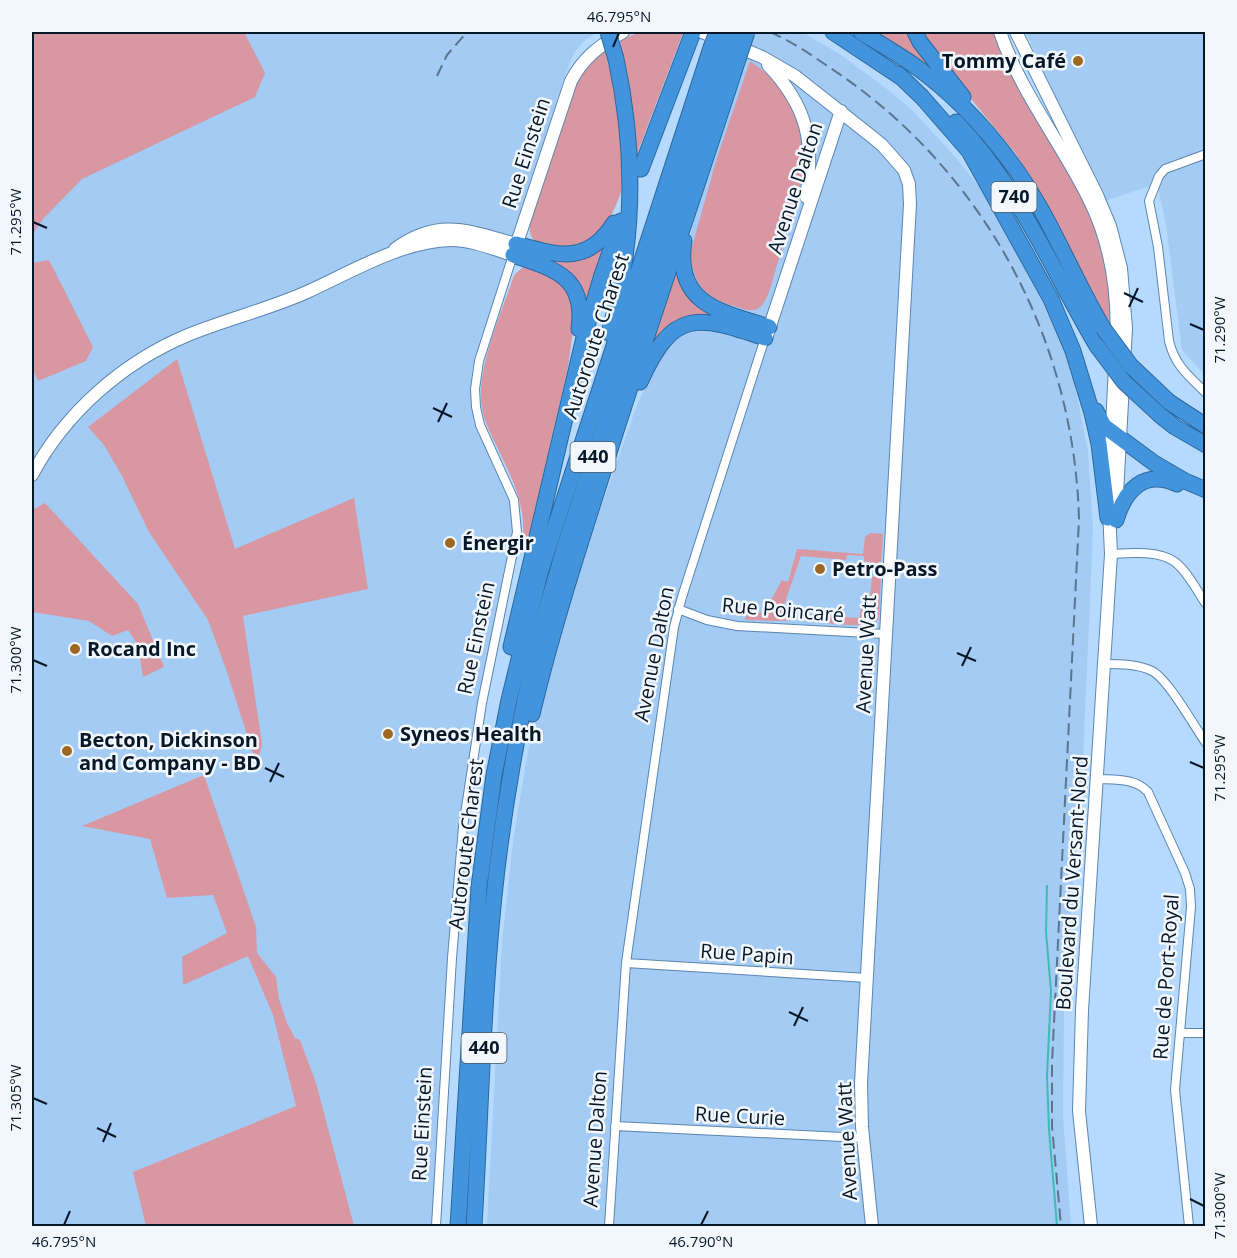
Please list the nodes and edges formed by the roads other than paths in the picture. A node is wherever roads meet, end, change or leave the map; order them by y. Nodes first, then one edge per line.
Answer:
1 (608, 32) edge
2 (623, 32) edge
3 (717, 32) edge
4 (732, 32) edge
5 (747, 32) edge
6 (833, 32) edge
7 (861, 32) edge
8 (915, 32) edge
9 (1000, 32) edge
10 (1016, 32) edge
11 (695, 34) edge
12 (725, 54) junction
13 (762, 57) junction
14 (898, 74) junction
15 (841, 111) junction
16 (709, 149) junction
17 (1206, 154) edge
18 (1010, 160) junction
19 (641, 169) dead end
20 (800, 237) junction
21 (515, 249) junction
22 (767, 333) junction
23 (1079, 369) junction
24 (1206, 393) edge
25 (1165, 409) junction
26 (566, 413) junction
27 (1206, 426) edge
28 (1116, 434) junction
29 (1206, 445) edge
30 (32, 475) edge
31 (1206, 490) edge
32 (596, 494) junction
33 (1206, 495) edge
34 (1112, 519) junction
35 (1111, 547) junction
36 (540, 573) junction
37 (1206, 604) edge
38 (678, 609) junction
39 (886, 634) junction
40 (1105, 664) junction
41 (1206, 743) edge
42 (1098, 779) junction
43 (491, 795) junction
44 (497, 869) junction
45 (626, 963) junction
46 (867, 978) junction
47 (1180, 1033) junction
48 (1206, 1033) edge
49 (615, 1125) junction
50 (863, 1138) junction
51 (436, 1227) edge
52 (458, 1227) edge
53 (474, 1227) edge
54 (609, 1227) edge
55 (872, 1227) edge
56 (1091, 1227) edge
57 (1189, 1227) edge

1 - 36 highway, bridge
2 - 21 street, Rue Einstein
3 - 12 highway, Autoroute Charest / 440, bridge
4 - 12 highway, Autoroute Charest / 440, bridge
5 - 12 highway, bridge
6 - 14 highway, 740
7 - 18 highway, 740
8 - 18 highway
9 - 28 street, Boulevard du Versant-Nord
10 - 28 street, Boulevard du Versant-Nord
11 - 13 street
11 - 19 highway
12 - 16 highway
12 - 36 highway, Autoroute Charest / 440
12 - 44 highway, Autoroute Charest / 440
13 - 15 street
13 - 20 street
14 - 23 highway
14 - 25 highway, 740, bridge
15 - 20 street, Avenue Dalton
15 - 39 street, Avenue Watt
16 - 22 highway
16 - 32 highway
17 - 24 street
18 - 25 highway, 740, bridge
20 - 22 street, Avenue Dalton
21 - 26 highway
21 - 26 highway
21 - 30 street
21 - 51 street, Rue Einstein
22 - 32 highway
22 - 38 street, Avenue Dalton
23 - 28 highway
23 - 34 highway
25 - 27 highway, 740
25 - 29 highway, 740
26 - 43 highway
28 - 31 highway
28 - 34 street, Boulevard du Versant-Nord
32 - 44 highway
33 - 34 highway
34 - 35 street, Boulevard du Versant-Nord
35 - 37 street
35 - 40 street, Boulevard du Versant-Nord
36 - 43 highway, Autoroute Charest / 440
38 - 39 street, Rue Poincaré
38 - 45 street, Avenue Dalton
39 - 46 street, Avenue Watt
40 - 41 street
40 - 42 street, Boulevard du Versant-Nord
42 - 47 street, Rue de Port-Royal
42 - 56 street, Boulevard du Versant-Nord
43 - 52 highway, Autoroute Charest / 440
44 - 53 highway, Autoroute Charest / 440
45 - 46 street, Rue Papin
45 - 49 street, Avenue Dalton
46 - 50 street, Avenue Watt
47 - 48 street
47 - 57 street, Rue de Port-Royal
49 - 50 street, Rue Curie
49 - 54 street, Avenue Dalton
50 - 55 street, Avenue Watt

